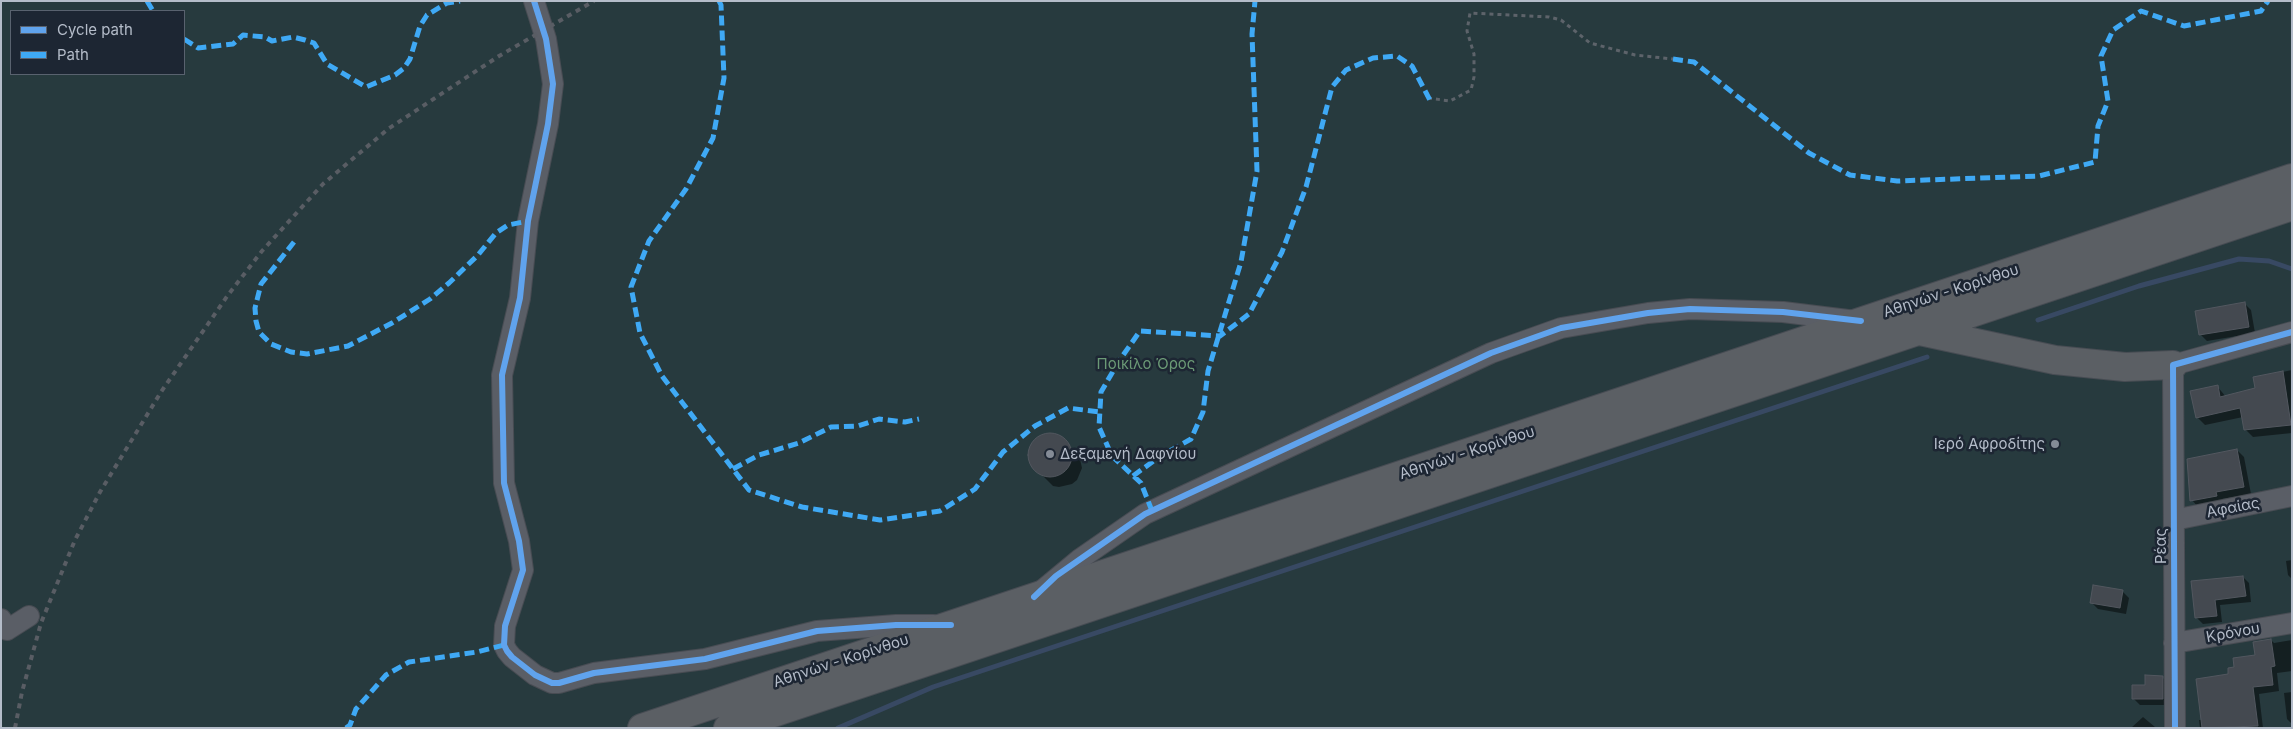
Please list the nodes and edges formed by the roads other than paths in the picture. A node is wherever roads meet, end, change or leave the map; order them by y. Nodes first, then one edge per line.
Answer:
1 (534, 1) edge
2 (2292, 178) edge
3 (2292, 206) edge
4 (1861, 322) junction
5 (1920, 331) junction
6 (2292, 332) edge
7 (2173, 364) junction
8 (2292, 496) edge
9 (2174, 520) junction
10 (1034, 597) junction
11 (28, 616) dead end
12 (1, 619) edge
13 (2292, 623) edge
14 (951, 625) junction
15 (2174, 643) junction
16 (642, 728) edge
17 (728, 728) edge
18 (2175, 728) edge

1 - 14 street
2 - 4 highway, Αθηνών - Κορίνθου
3 - 5 highway, Αθηνών - Κορίνθου
4 - 10 highway, Αθηνών - Κορίνθου
4 - 10 street
5 - 7 highway
5 - 17 highway, Αθηνών - Κορίνθου
6 - 7 street
7 - 9 street, Ρέας
8 - 9 street, Αφαίας
9 - 15 street, Ρέας
10 - 14 highway, Αθηνών - Κορίνθου
11 - 12 street
13 - 15 street, Κρόνου
14 - 16 highway, Αθηνών - Κορίνθου
15 - 18 street, Ρέας

